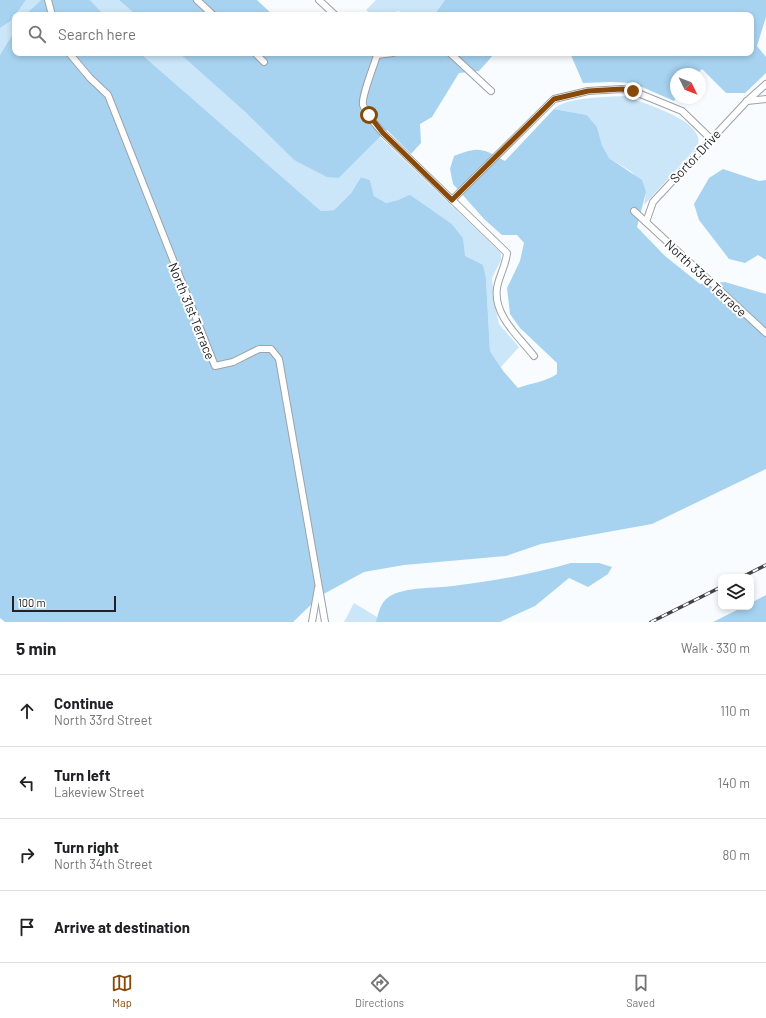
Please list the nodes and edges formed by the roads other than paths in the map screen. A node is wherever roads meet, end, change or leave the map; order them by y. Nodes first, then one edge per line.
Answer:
1 (48, 0) edge
2 (197, 0) edge
3 (319, 0) edge
4 (51, 12) edge
5 (210, 12) edge
6 (332, 12) edge
7 (72, 56) edge
8 (258, 56) edge
9 (376, 56) edge
10 (453, 56) edge
11 (264, 62) dead end
12 (766, 84) edge
13 (491, 91) dead end
14 (766, 99) edge
15 (748, 101) junction
16 (711, 139) junction
17 (452, 200) junction
18 (634, 211) dead end
19 (646, 222) junction
20 (766, 333) edge
21 (534, 356) dead end
22 (319, 584) junction
23 (312, 622) edge
24 (325, 622) edge

1 - 4 street
2 - 5 street
3 - 6 street
7 - 22 street, North 31st Terrace
8 - 11 street
9 - 17 street
10 - 13 street
12 - 15 street, Sortor Drive
14 - 15 street
15 - 16 street, Sortor Drive
16 - 17 street
16 - 19 street, Sortor Drive
17 - 21 street
18 - 19 street
19 - 20 street, North 33rd Terrace
22 - 23 street, North 31st Terrace
22 - 24 street, North 31st Terrace

